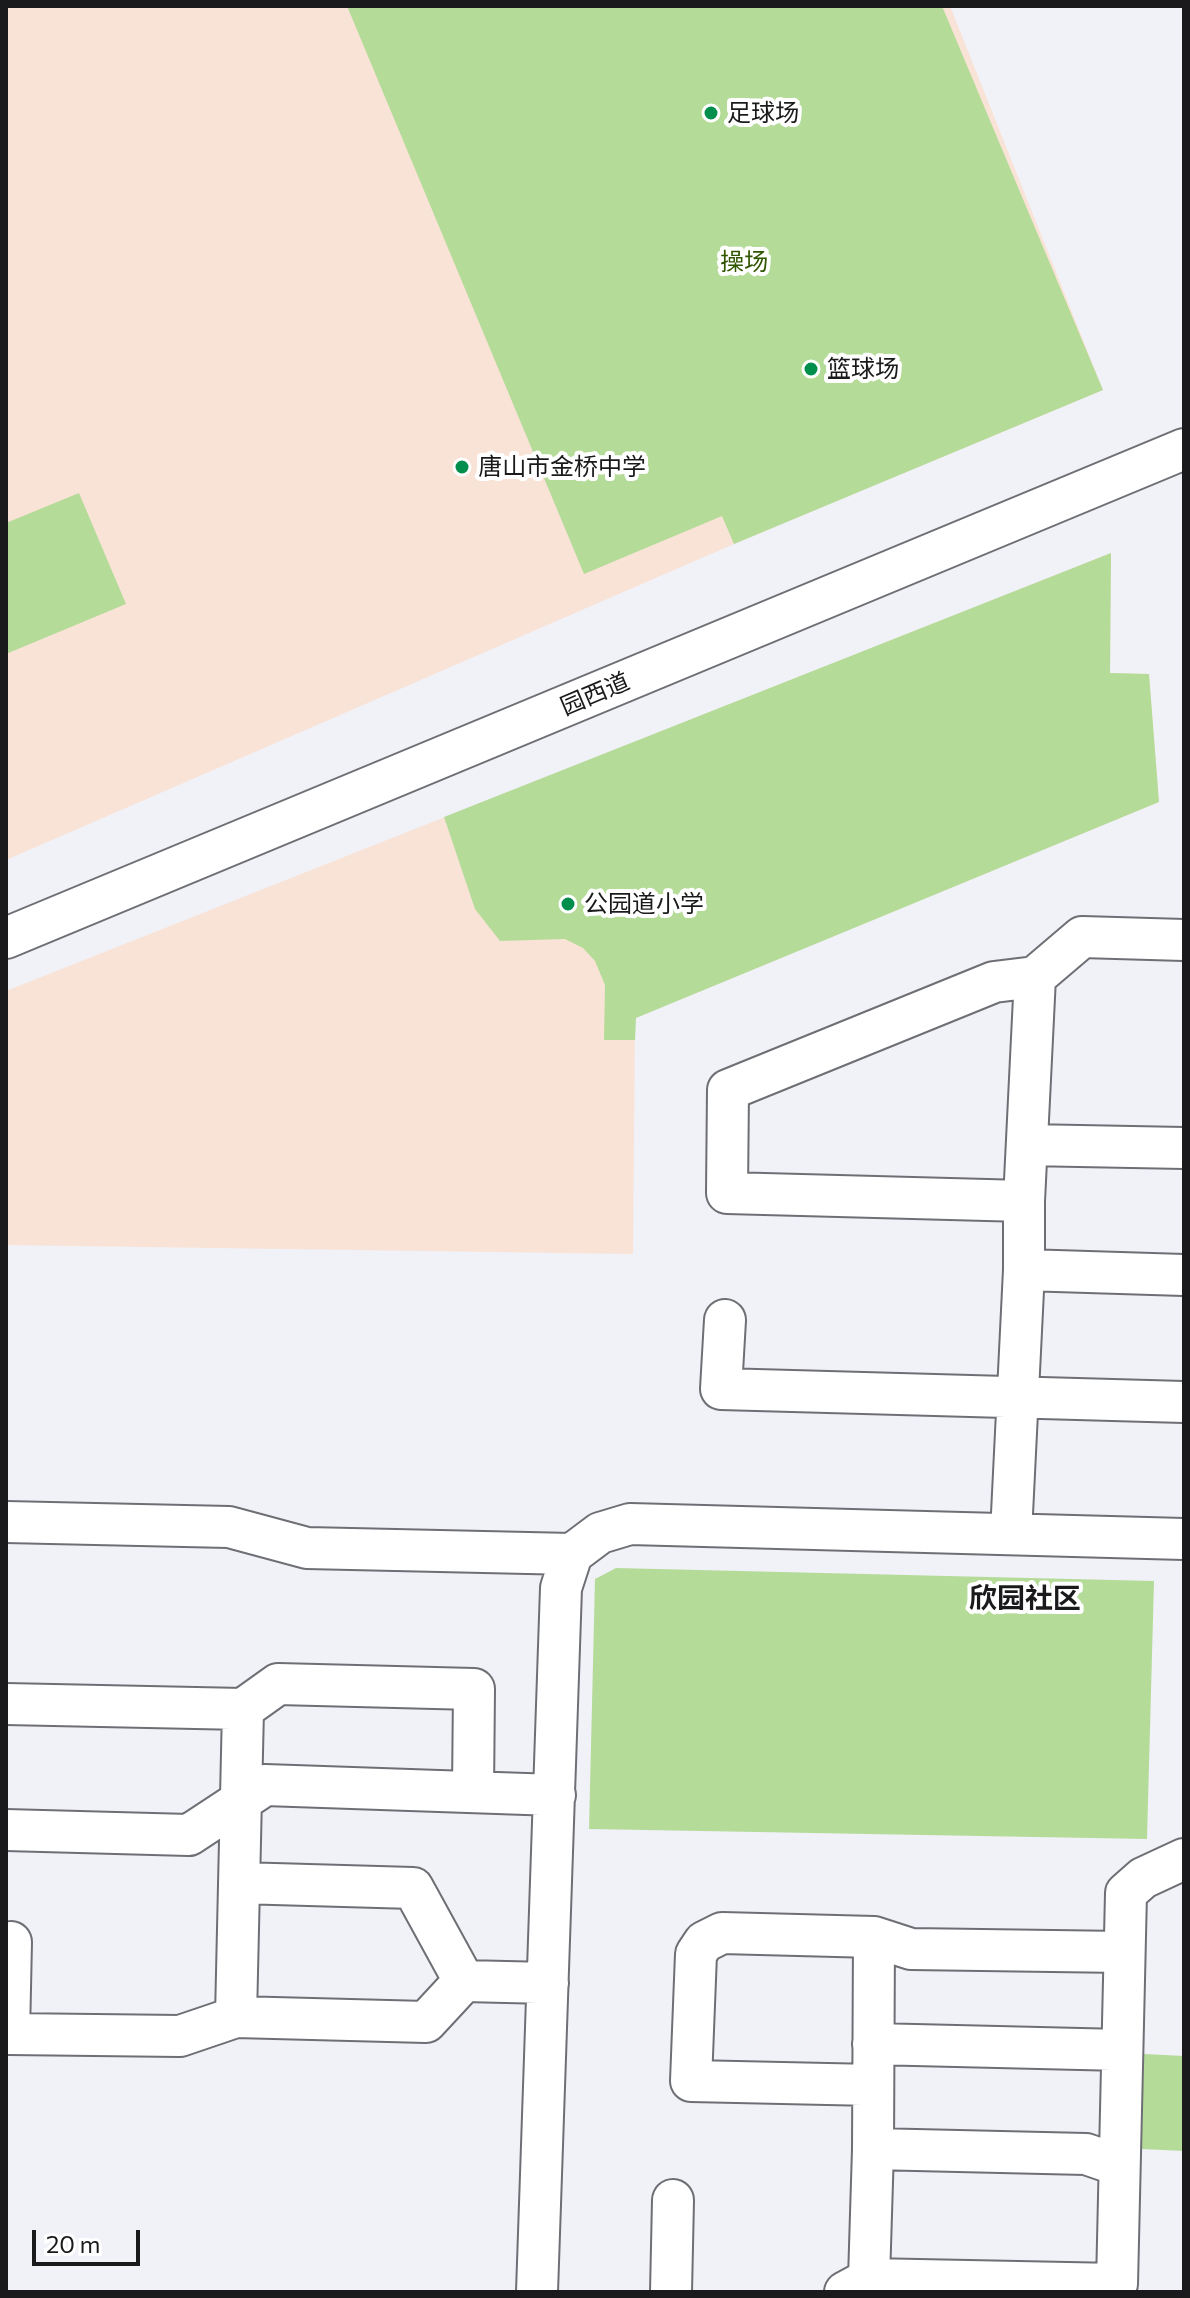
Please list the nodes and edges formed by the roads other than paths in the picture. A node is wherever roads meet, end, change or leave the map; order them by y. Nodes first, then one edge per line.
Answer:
1 (1184, 449) edge
2 (6, 938) edge
3 (1184, 940) edge
4 (1035, 977) junction
5 (1027, 1145) junction
6 (1184, 1148) edge
7 (1024, 1201) junction
8 (1024, 1270) junction
9 (1184, 1275) edge
10 (725, 1320) dead end
11 (1018, 1398) junction
12 (1184, 1402) edge
13 (6, 1522) edge
14 (1011, 1534) junction
15 (1184, 1539) edge
16 (572, 1554) junction
17 (6, 1704) edge
18 (243, 1709) junction
19 (473, 1792) junction
20 (555, 1795) junction
21 (241, 1802) junction
22 (6, 1830) edge
23 (1184, 1859) edge
24 (239, 1883) junction
25 (874, 1937) junction
26 (11, 1942) dead end
27 (1123, 1952) junction
28 (464, 1981) junction
29 (548, 1983) junction
30 (236, 2017) junction
31 (873, 2044) junction
32 (1122, 2050) junction
33 (873, 2085) junction
34 (873, 2149) junction
35 (1118, 2165) junction
36 (673, 2200) dead end
37 (857, 2286) edge
38 (537, 2292) edge
39 (671, 2292) edge

1 - 2 street, 园西道
3 - 4 street
4 - 5 street
4 - 7 street
5 - 6 street
5 - 7 street
7 - 8 street
8 - 9 street
8 - 11 street
10 - 11 street
11 - 12 street
11 - 14 street
13 - 16 street
14 - 15 street
14 - 16 street
16 - 20 street
17 - 18 street
18 - 19 street
18 - 21 street
19 - 20 street
19 - 21 street
20 - 29 street
21 - 22 street
21 - 24 street
23 - 27 street
24 - 28 street
24 - 30 street
25 - 27 street
25 - 31 street
25 - 33 street
26 - 30 street
27 - 32 street
28 - 29 street
28 - 30 street
29 - 38 street
31 - 32 street
31 - 33 street
32 - 35 street
33 - 34 street
34 - 35 street
34 - 37 street
35 - 37 street
36 - 39 street

